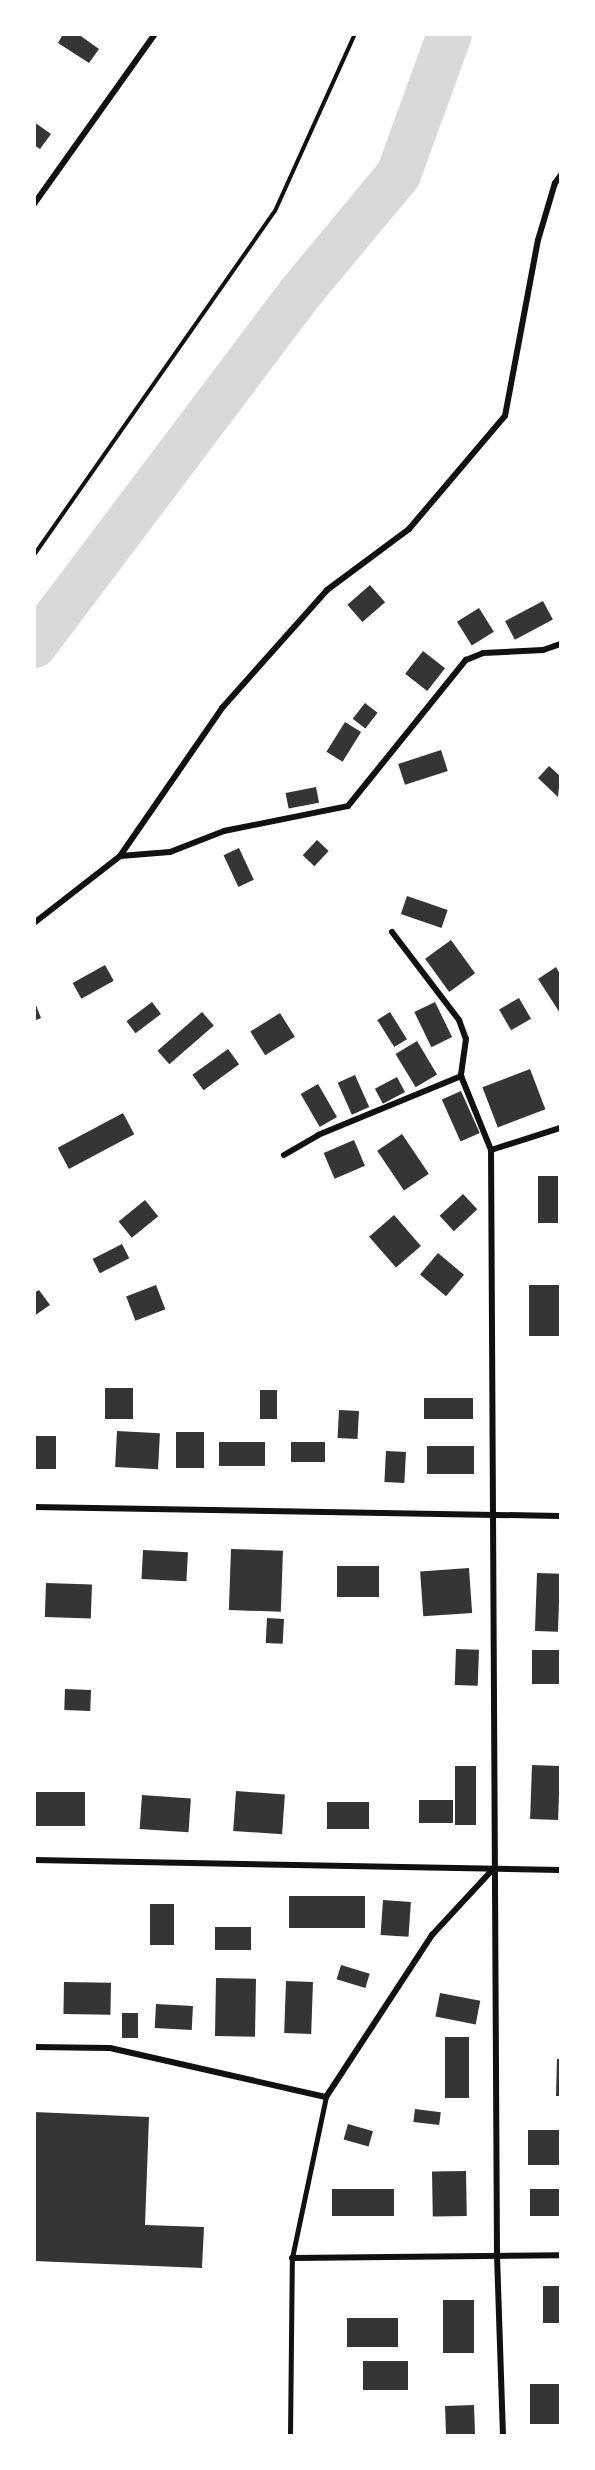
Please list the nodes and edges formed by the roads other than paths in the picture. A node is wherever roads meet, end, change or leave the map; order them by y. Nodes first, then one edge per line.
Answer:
1 (155, 34) edge
2 (561, 176) edge
3 (34, 204) edge
4 (561, 644) edge
5 (120, 855) junction
6 (34, 923) edge
7 (392, 932) dead end
8 (461, 1076) junction
9 (561, 1128) edge
10 (490, 1150) junction
11 (284, 1155) dead end
12 (34, 1507) edge
13 (491, 1515) junction
14 (561, 1516) edge
15 (34, 1860) edge
16 (494, 1868) junction
17 (561, 1870) edge
18 (34, 2047) edge
19 (326, 2097) junction
20 (497, 2254) junction
21 (561, 2255) edge
22 (292, 2258) junction
23 (290, 2436) edge
24 (503, 2436) edge

1 - 3 street
2 - 5 street
4 - 5 street
5 - 6 street
7 - 8 street
8 - 10 street
8 - 11 street
9 - 10 street
10 - 13 street
12 - 13 street
13 - 14 street
13 - 16 street
15 - 16 street
16 - 17 street
16 - 19 street
16 - 20 street
18 - 19 street
19 - 22 lane
20 - 21 street
20 - 22 street
20 - 24 street
22 - 23 lane

